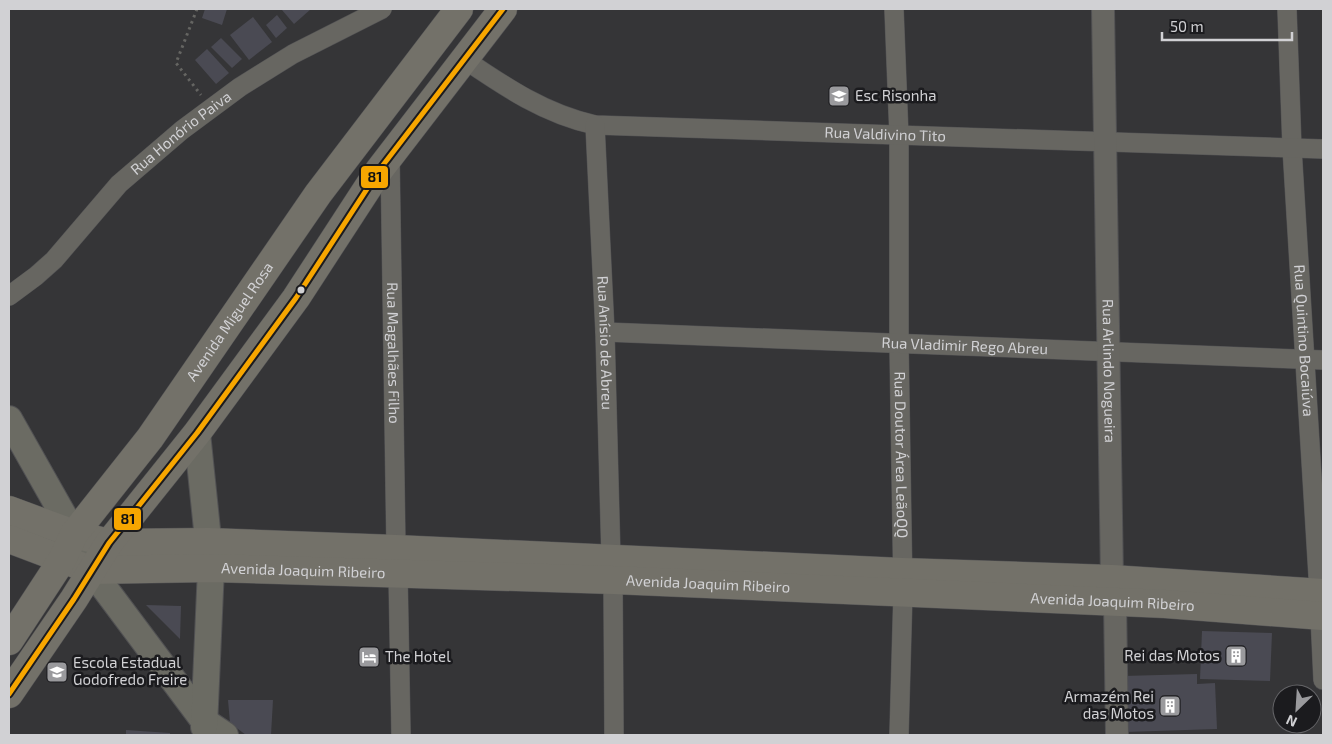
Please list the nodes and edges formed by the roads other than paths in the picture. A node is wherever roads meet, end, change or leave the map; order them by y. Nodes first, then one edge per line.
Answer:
1 (382, 9) edge
2 (458, 9) edge
3 (503, 9) edge
4 (894, 9) edge
5 (1103, 9) edge
6 (1287, 9) edge
7 (464, 59) junction
8 (595, 125) junction
9 (899, 136) junction
10 (1105, 142) junction
11 (1292, 148) junction
12 (1323, 149) edge
13 (390, 156) junction
14 (9, 296) edge
15 (605, 332) junction
16 (899, 343) junction
17 (1108, 351) junction
18 (1314, 359) edge
19 (9, 419) edge
20 (197, 433) junction
21 (9, 510) edge
22 (74, 534) junction
23 (9, 539) edge
24 (108, 543) junction
25 (210, 555) junction
26 (62, 560) junction
27 (397, 561) junction
28 (91, 570) junction
29 (612, 570) junction
30 (902, 582) junction
31 (1113, 590) junction
32 (1321, 604) edge
33 (9, 641) edge
34 (1323, 680) edge
35 (9, 694) edge
36 (211, 730) edge
37 (401, 735) edge
38 (614, 735) edge
39 (899, 735) edge
40 (1117, 735) edge

1 - 14 street, Rua Honório Paiva
2 - 22 main road, Avenida Miguel Rosa
3 - 7 main road
4 - 9 street, Rua Doutor Área LeãoQQ
5 - 10 street, Rua Arlindo Nogueira
6 - 11 street, Rua Quintino Bocaiúva
7 - 8 street, Rua Valdivino Tito
7 - 13 main road
8 - 9 street, Rua Valdivino Tito
8 - 15 street, Rua Anísio de Abreu
9 - 10 street, Rua Valdivino Tito
9 - 16 street, Rua Doutor Área LeãoQQ
10 - 11 street, Rua Valdivino Tito
10 - 17 street, Rua Arlindo Nogueira
11 - 12 street, Rua Valdivino Tito
11 - 18 street, Rua Quintino Bocaiúva
13 - 20 main road
13 - 27 street, Rua Magalhães Filho
15 - 16 street, Rua Vladimir Rego Abreu
15 - 29 street, Rua Anísio de Abreu
16 - 17 street, Rua Vladimir Rego Abreu
16 - 30 street, Rua Doutor Área LeãoQQ
17 - 18 street, Rua Vladimir Rego Abreu
17 - 31 street, Rua Arlindo Nogueira
18 - 32 street, Rua Quintino Bocaiúva
19 - 22 main road
20 - 24 main road
20 - 25 main road
21 - 22 main road, Avenida Joaquim Ribeiro
22 - 24 main road, Avenida Joaquim Ribeiro
22 - 26 main road, Avenida Miguel Rosa
22 - 28 main road
23 - 26 main road, Avenida Joaquim Ribeiro
24 - 25 main road, Avenida Joaquim Ribeiro
24 - 28 main road
25 - 27 main road, Avenida Joaquim Ribeiro
25 - 28 main road, Avenida Joaquim Ribeiro
25 - 36 main road
26 - 28 main road, Avenida Joaquim Ribeiro
26 - 33 main road, Avenida Miguel Rosa
27 - 29 main road, Avenida Joaquim Ribeiro
27 - 37 street, Rua Magalhães Filho
28 - 35 main road
28 - 36 main road
29 - 30 main road, Avenida Joaquim Ribeiro
29 - 38 street, Rua Anísio de Abreu
30 - 31 main road, Avenida Joaquim Ribeiro
30 - 39 street, Rua Doutor Área LeãoQQ
31 - 32 main road, Avenida Joaquim Ribeiro
31 - 40 street, Rua Arlindo Nogueira
32 - 34 street, Rua Quintino Bocaiúva

